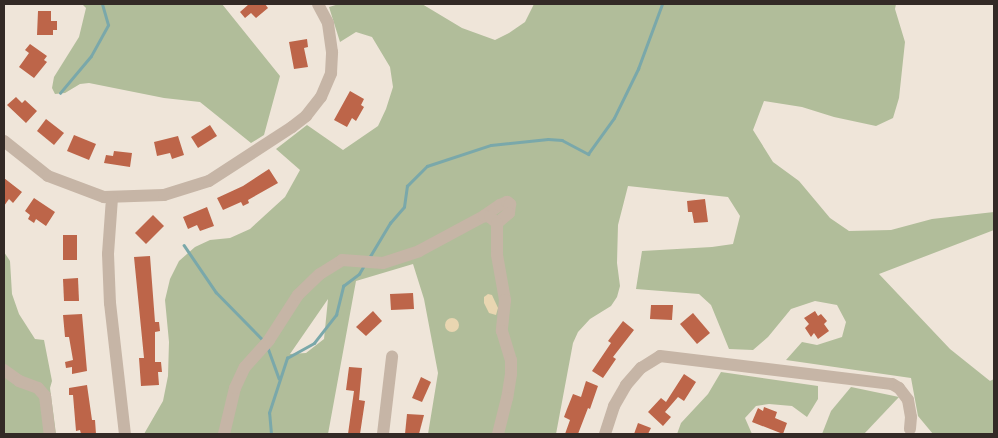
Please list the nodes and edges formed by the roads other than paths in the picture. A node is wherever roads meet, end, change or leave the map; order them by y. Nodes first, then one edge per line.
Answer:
1 (318, 4) edge
2 (4, 141) edge
3 (112, 198) junction
4 (484, 216) junction
5 (497, 223) junction
6 (392, 357) dead end
7 (4, 370) edge
8 (910, 429) dead end
9 (50, 434) edge
10 (125, 434) edge
11 (224, 434) edge
12 (383, 434) edge
13 (498, 434) edge
14 (605, 434) edge

1 - 3 street
2 - 3 street
3 - 10 street
4 - 5 street
4 - 5 street
4 - 11 street
5 - 13 street
6 - 12 street
7 - 9 street
8 - 14 street

